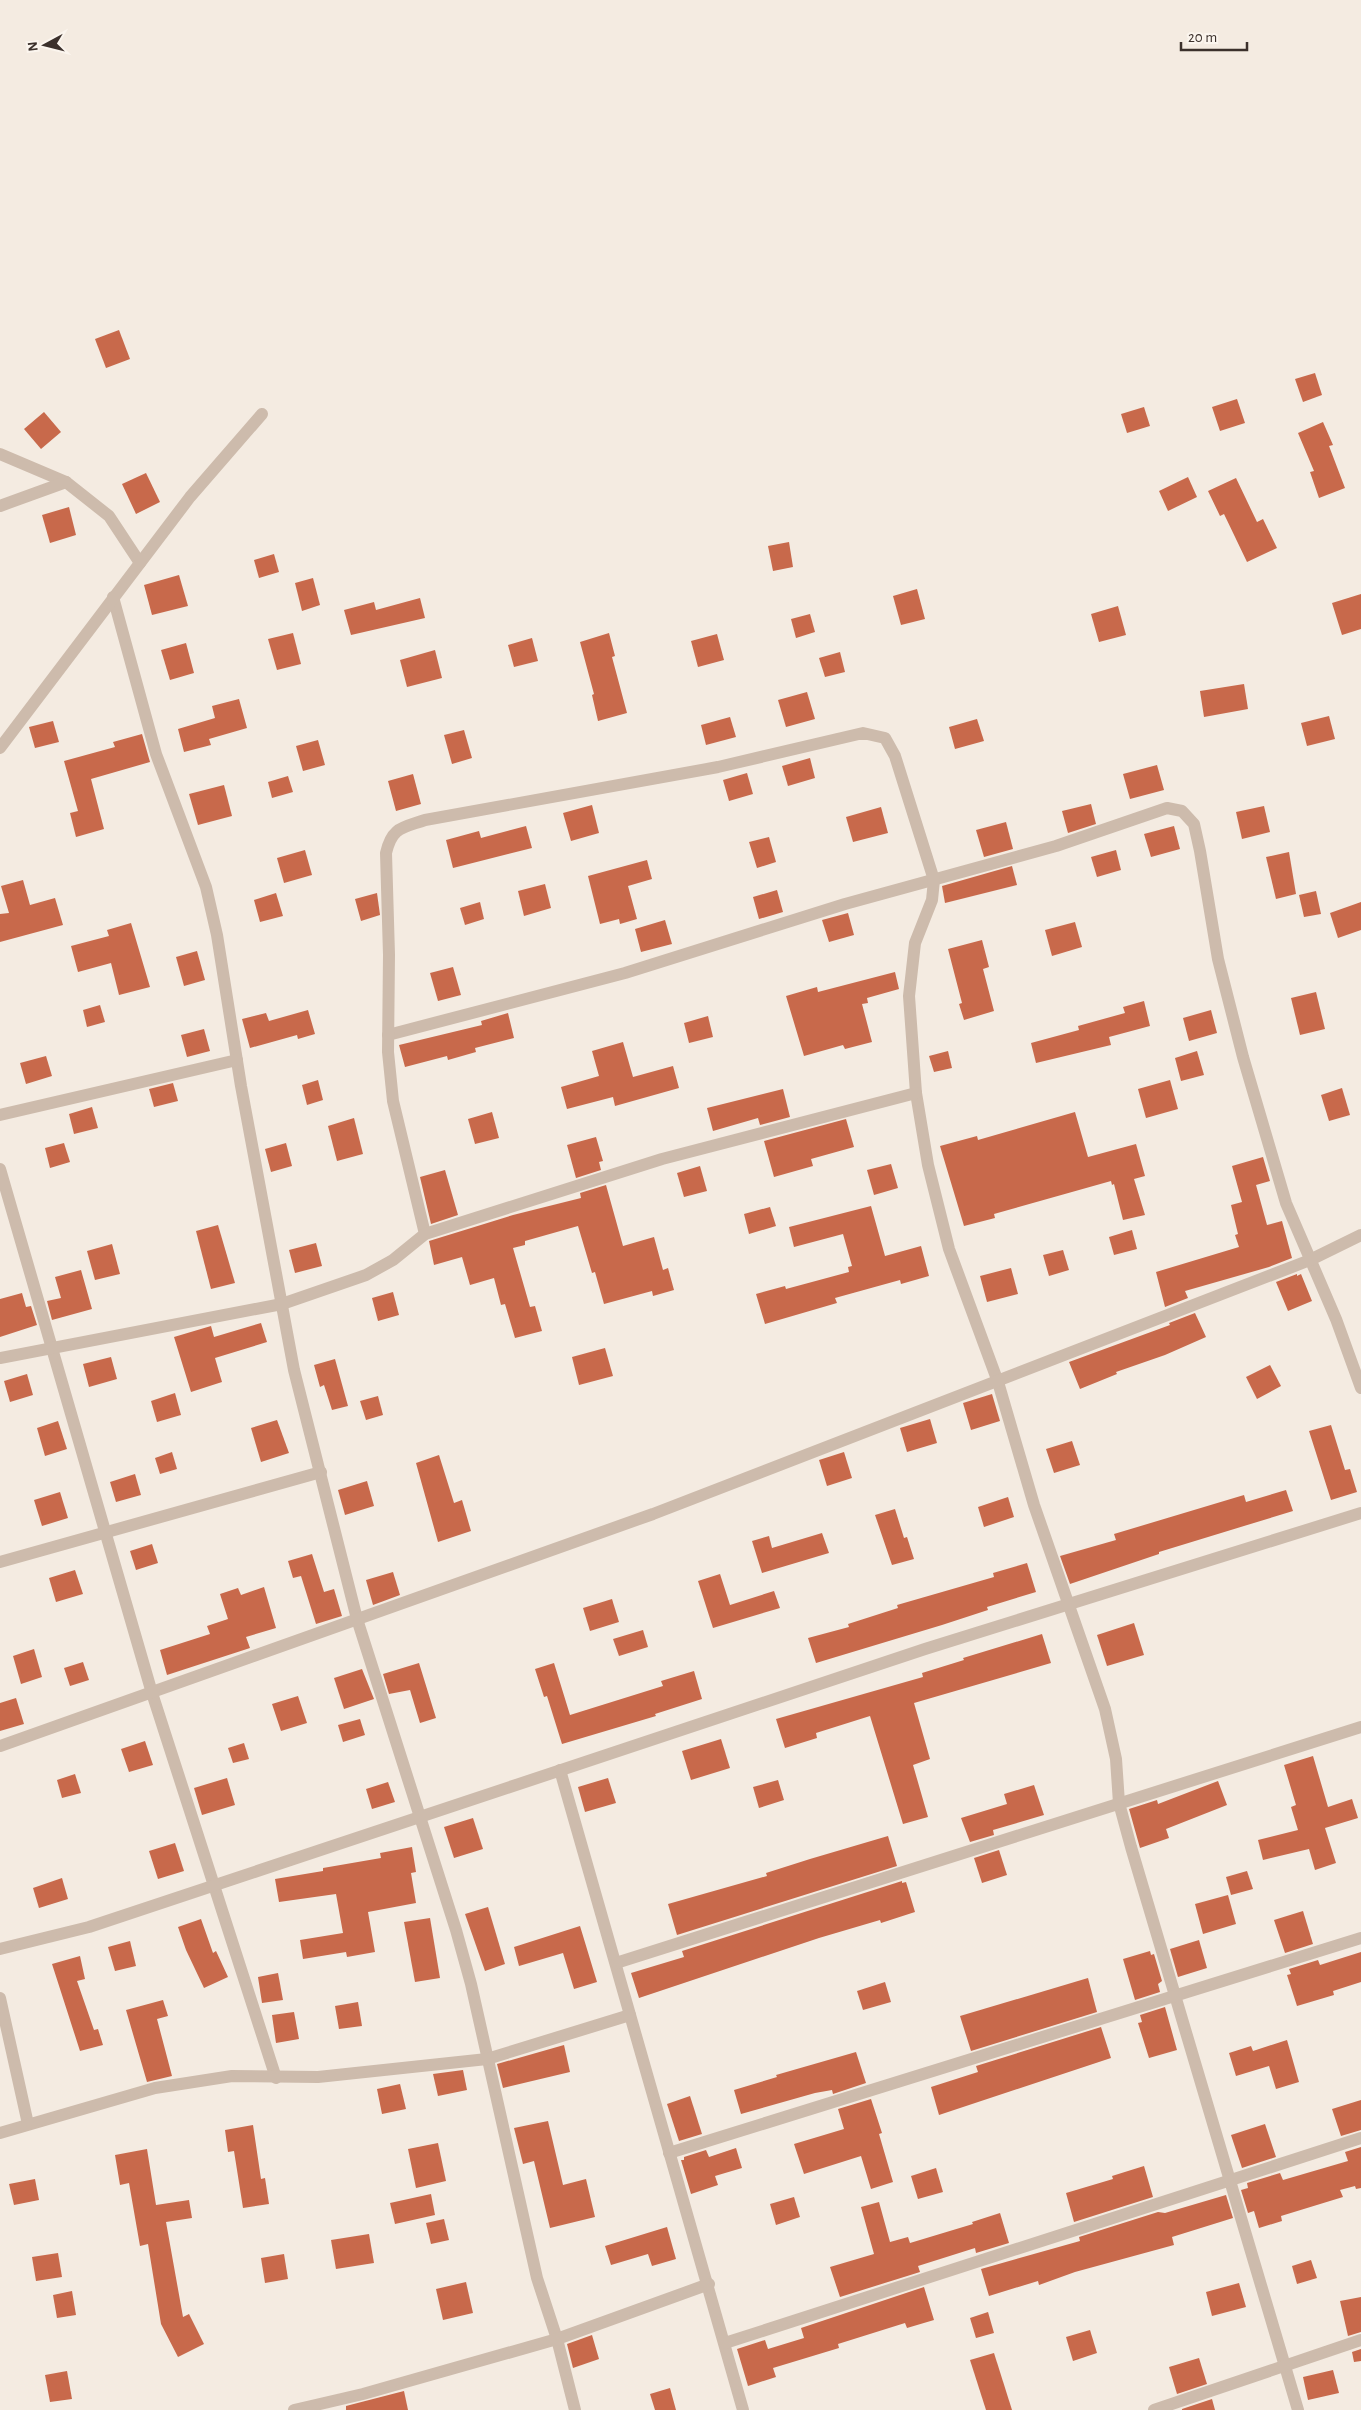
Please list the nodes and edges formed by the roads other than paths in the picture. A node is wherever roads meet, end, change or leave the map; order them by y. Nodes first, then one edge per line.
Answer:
1 (262, 414) dead end
2 (0, 454) edge
3 (66, 482) junction
4 (0, 506) edge
5 (140, 563) junction
6 (114, 597) junction
7 (0, 748) edge
8 (934, 880) junction
9 (388, 1035) junction
10 (237, 1060) junction
11 (916, 1093) junction
12 (0, 1115) edge
13 (0, 1169) edge
14 (425, 1234) junction
15 (1361, 1236) edge
16 (1310, 1260) junction
17 (282, 1304) junction
18 (52, 1348) junction
19 (0, 1358) edge
20 (998, 1382) junction
21 (1361, 1388) edge
22 (321, 1472) junction
23 (1361, 1512) edge
24 (106, 1531) junction
25 (0, 1562) edge
26 (1068, 1604) junction
27 (357, 1620) junction
28 (152, 1693) junction
29 (1361, 1728) edge
30 (0, 1746) edge
31 (560, 1770) junction
32 (1119, 1803) junction
33 (420, 1817) junction
34 (216, 1885) junction
35 (1361, 1938) edge
36 (0, 1949) edge
37 (616, 1963) junction
38 (1174, 1997) junction
39 (0, 1998) edge
40 (630, 2015) junction
41 (487, 2059) junction
42 (276, 2078) junction
43 (28, 2124) junction
44 (0, 2133) edge
45 (1361, 2138) edge
46 (669, 2153) junction
47 (1229, 2180) junction
48 (708, 2284) junction
49 (557, 2339) junction
50 (1361, 2340) edge
51 (725, 2343) junction
52 (1286, 2366) junction
53 (294, 2410) edge
54 (575, 2410) edge
55 (743, 2410) edge
56 (1154, 2410) edge
57 (1298, 2410) edge

1 - 5 street
2 - 3 street
3 - 4 street
3 - 5 street
5 - 6 street
6 - 7 street
6 - 10 street
8 - 9 street
8 - 9 street
8 - 11 street
8 - 16 street
9 - 14 street
10 - 12 street
10 - 17 street
11 - 14 street
11 - 20 street
13 - 18 street
14 - 17 street
15 - 16 street
16 - 20 street
16 - 21 street
17 - 18 street
17 - 22 street
18 - 19 street
18 - 24 street
20 - 26 street
20 - 27 street
22 - 24 street
22 - 27 street
23 - 26 street
24 - 25 street
24 - 28 street
26 - 31 street
26 - 32 street
27 - 28 street
27 - 33 street
28 - 30 street
28 - 34 street
29 - 32 street
31 - 33 street
31 - 37 street
32 - 37 street
32 - 38 street
33 - 34 street
33 - 41 street
34 - 36 street
34 - 42 street
35 - 38 street
37 - 40 street
38 - 46 street
38 - 47 street
39 - 43 street
40 - 41 street
40 - 46 street
41 - 42 street
41 - 49 street
42 - 43 street
43 - 44 street
45 - 47 street
46 - 48 street
47 - 51 street
47 - 52 street
48 - 49 street
48 - 51 street
49 - 53 street
49 - 54 street
50 - 52 street
51 - 55 street
52 - 56 street
52 - 57 street

